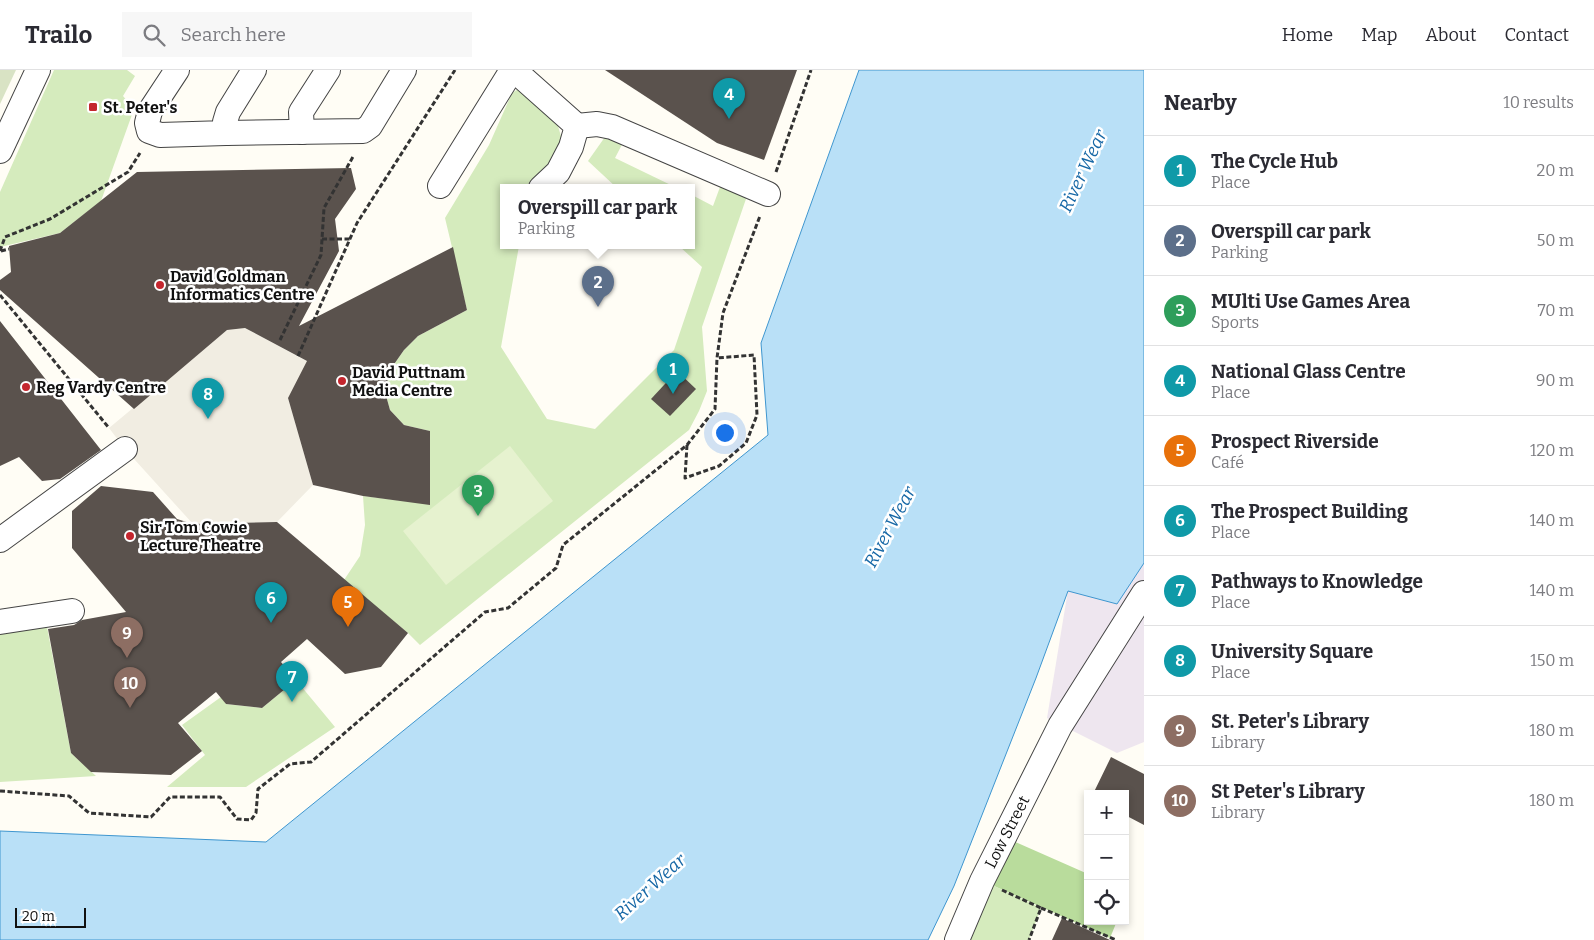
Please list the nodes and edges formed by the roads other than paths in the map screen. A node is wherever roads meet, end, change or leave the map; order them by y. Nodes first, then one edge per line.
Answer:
1 (38, 70) edge
2 (177, 70) edge
3 (254, 70) edge
4 (328, 70) edge
5 (404, 70) edge
6 (513, 70) edge
7 (577, 126) junction
8 (302, 132) junction
9 (226, 133) junction
10 (0, 151) edge
11 (545, 184) edge
12 (440, 186) dead end
13 (768, 194) road end
14 (124, 449) dead end
15 (0, 540) edge
16 (1144, 593) edge
17 (72, 611) dead end
18 (0, 622) edge
19 (957, 940) edge

1 - 10 street
2 - 9 street
3 - 9 street
4 - 8 street
5 - 8 street
6 - 7 street
6 - 12 street
7 - 11 street
7 - 13 street
8 - 9 street
14 - 15 street
16 - 19 street, Low Street
17 - 18 street

